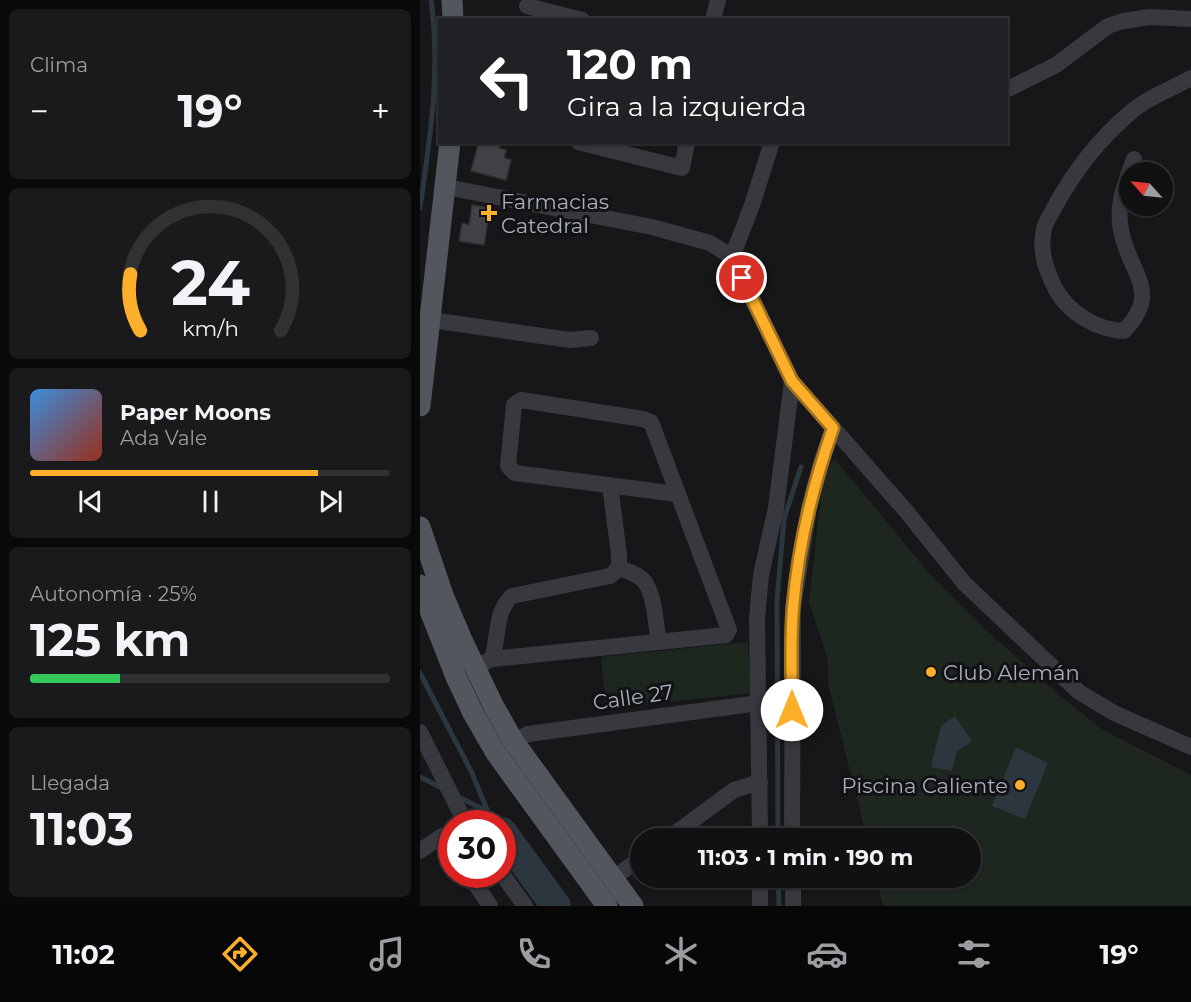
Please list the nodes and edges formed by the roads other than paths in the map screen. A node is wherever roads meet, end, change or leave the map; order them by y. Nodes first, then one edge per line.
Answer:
1 (452, 0) edge
2 (718, 0) edge
3 (526, 9) edge
4 (453, 18) edge
5 (572, 18) edge
6 (714, 18) edge
7 (1191, 19) edge
8 (1191, 78) edge
9 (1008, 89) edge
10 (450, 144) edge
11 (586, 144) edge
12 (687, 144) edge
13 (771, 144) edge
14 (1134, 159) dead end
15 (446, 187) junction
16 (732, 257) junction
17 (431, 320) junction
18 (591, 338) dead end
19 (792, 381) junction
20 (420, 406) edge
21 (833, 428) junction
22 (610, 485) junction
23 (677, 494) junction
24 (420, 527) edge
25 (619, 568) junction
26 (420, 585) edge
27 (659, 642) junction
28 (474, 668) junction
29 (759, 703) junction
30 (421, 733) edge
31 (514, 742) junction
32 (1191, 747) edge
33 (496, 753) junction
34 (760, 782) junction
35 (459, 810) edge
36 (682, 828) edge
37 (760, 828) edge
38 (792, 828) edge
39 (438, 846) edge
40 (420, 851) edge
41 (630, 868) edge
42 (478, 888) edge
43 (512, 888) edge
44 (760, 888) edge
45 (793, 888) edge
46 (606, 891) edge
47 (490, 906) edge
48 (525, 906) edge
49 (633, 906) edge
50 (760, 906) edge
51 (793, 906) edge

1 - 4 main road
2 - 6 street
3 - 5 street
7 - 9 street
8 - 14 street
10 - 15 main road
11 - 12 street
13 - 16 street
15 - 16 street
15 - 17 main road
16 - 19 street
17 - 18 street
17 - 20 main road
19 - 21 street
19 - 29 street
21 - 32 street
21 - 38 street
22 - 23 street
22 - 23 street
22 - 25 street
23 - 27 street
24 - 28 main road
25 - 27 street
25 - 28 street
26 - 28 main road
27 - 28 street
28 - 31 main road
28 - 33 main road
29 - 31 street, Calle 27
29 - 34 street
30 - 35 street
31 - 33 main road
31 - 46 main road
33 - 46 main road
34 - 36 street
34 - 37 street
39 - 40 street
41 - 46 street
42 - 47 street
43 - 48 street
44 - 50 street
45 - 51 street
46 - 49 main road

